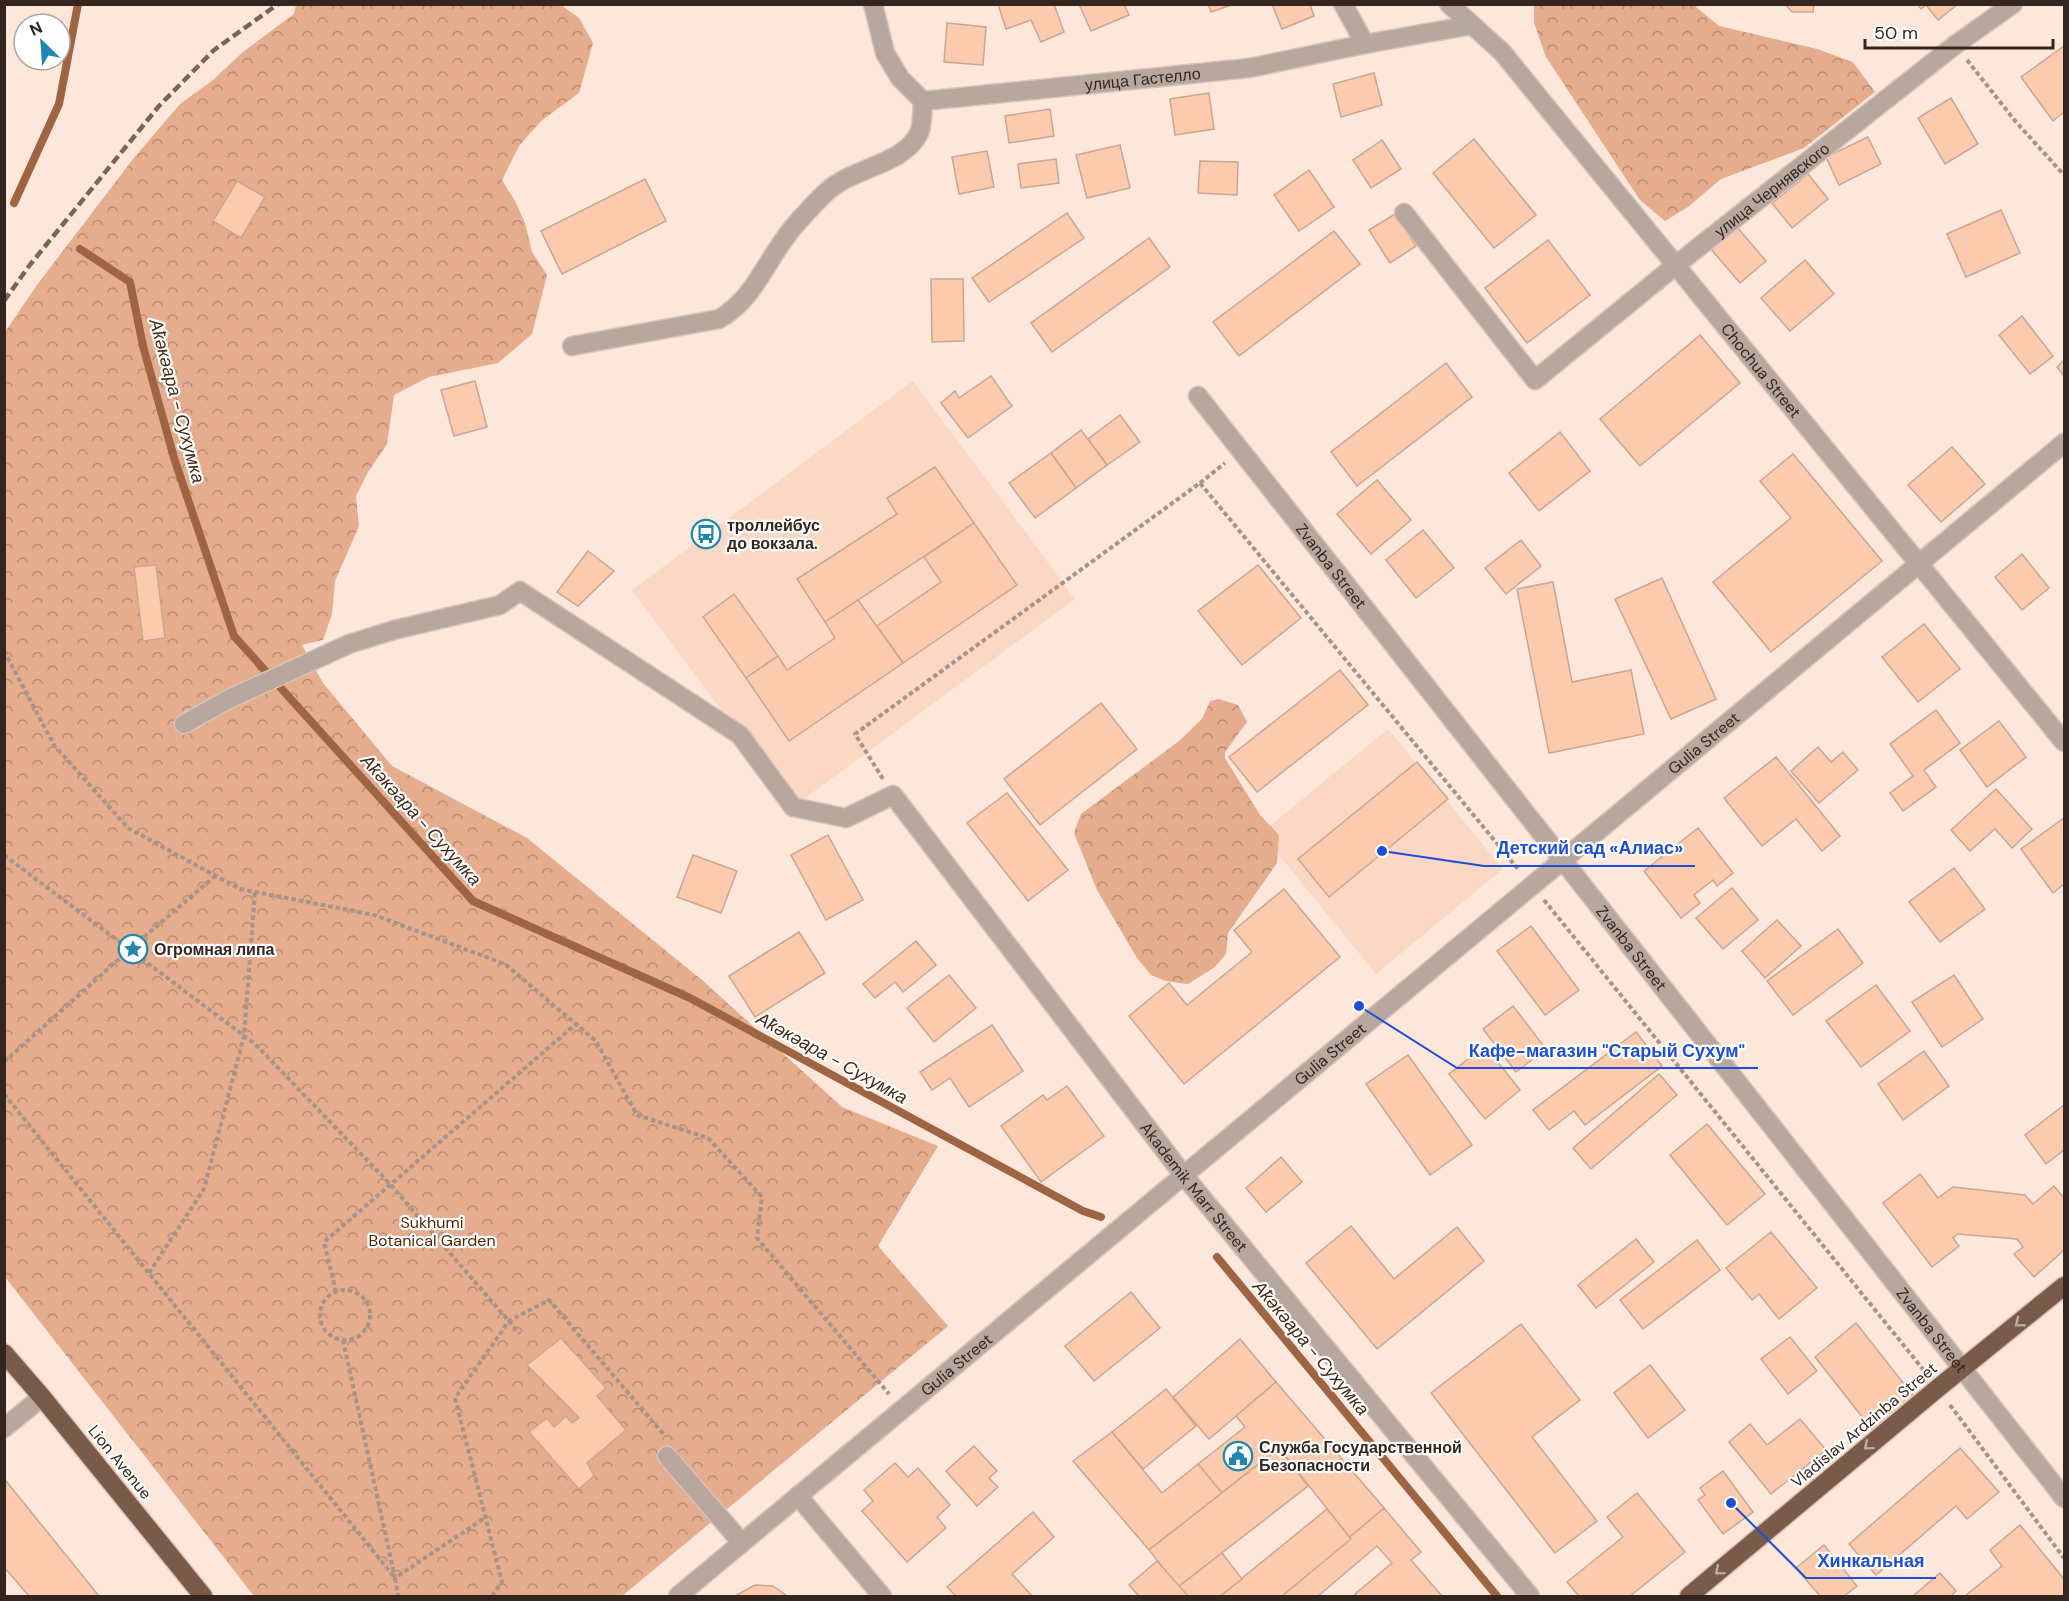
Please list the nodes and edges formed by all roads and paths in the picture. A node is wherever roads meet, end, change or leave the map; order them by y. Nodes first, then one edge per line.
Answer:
1 (873, 4) edge
2 (1343, 4) edge
3 (1449, 4) edge
4 (2013, 4) edge
5 (1472, 25) junction
6 (1365, 44) junction
7 (1955, 45) junction
8 (923, 101) junction
9 (2064, 175) edge
10 (1404, 213) dead end
11 (1676, 265) junction
12 (572, 346) dead end
13 (1198, 396) dead end
14 (2064, 443) edge
15 (1240, 450) junction
16 (1200, 483) dead end
17 (1919, 564) junction
18 (4, 651) edge
19 (184, 724) dead end
20 (2064, 742) edge
21 (4, 855) edge
22 (1563, 861) junction
23 (216, 876) junction
24 (255, 892) junction
25 (129, 950) junction
26 (576, 1024) junction
27 (244, 1036) junction
28 (4, 1062) edge
29 (4, 1094) edge
30 (1185, 1177) junction
31 (390, 1184) junction
32 (149, 1273) junction
33 (2064, 1286) edge
34 (336, 1292) junction
35 (508, 1321) junction
36 (520, 1334) dead end
37 (343, 1340) junction
38 (4, 1353) edge
39 (1963, 1369) junction
40 (42, 1397) junction
41 (902, 1409) junction
42 (4, 1428) edge
43 (669, 1450) joint
44 (798, 1496) junction
45 (2064, 1498) edge
46 (486, 1516) junction
47 (742, 1543) junction
48 (395, 1578) junction
49 (203, 1596) edge
50 (398, 1596) edge
51 (492, 1596) edge
52 (678, 1596) edge
53 (882, 1596) edge
54 (1530, 1596) edge
55 (1689, 1596) edge

1 - 8 street
2 - 6 street
3 - 5 street, Chochua Street
4 - 7 street, улица Чернявского
5 - 6 street, улица Гастелло
5 - 11 street, Chochua Street
6 - 8 street, улица Гастелло
7 - 9 path
7 - 11 street, улица Чернявского
8 - 12 street
10 - 11 street, улица Чернявского
11 - 17 street, Chochua Street
13 - 15 street, Zvanba Street
14 - 17 street, Gulia Street
15 - 16 path
15 - 22 street, Zvanba Street
17 - 20 street, Chochua Street
17 - 22 street, Gulia Street
18 - 23 path
19 - 30 street, Akademik Marr Street
21 - 25 path
22 - 30 street, Gulia Street
22 - 39 street, Zvanba Street
23 - 24 path
23 - 25 path
24 - 26 path
24 - 27 path
25 - 27 path
25 - 28 path
26 - 31 path
26 - 41 path
27 - 31 path
27 - 32 path
29 - 32 path
30 - 41 street, Gulia Street
30 - 54 street, Akademik Marr Street
31 - 34 path
31 - 35 path
32 - 48 path
33 -> 39 highway, Vladislav Ardzinba Street
34 - 37 path
34 - 37 path
35 - 36 path
35 - 43 path
35 - 46 path
37 - 48 path
38 - 40 highway, Lion Avenue
39 - 45 street, Zvanba Street
39 -> 55 highway, Vladislav Ardzinba Street
40 - 42 street
40 - 49 highway, Lion Avenue
41 - 44 street, Gulia Street
43 - 47 street
44 - 47 street, Gulia Street
44 - 53 street
46 - 48 path
46 - 51 path
47 - 52 street, Gulia Street
48 - 50 path

